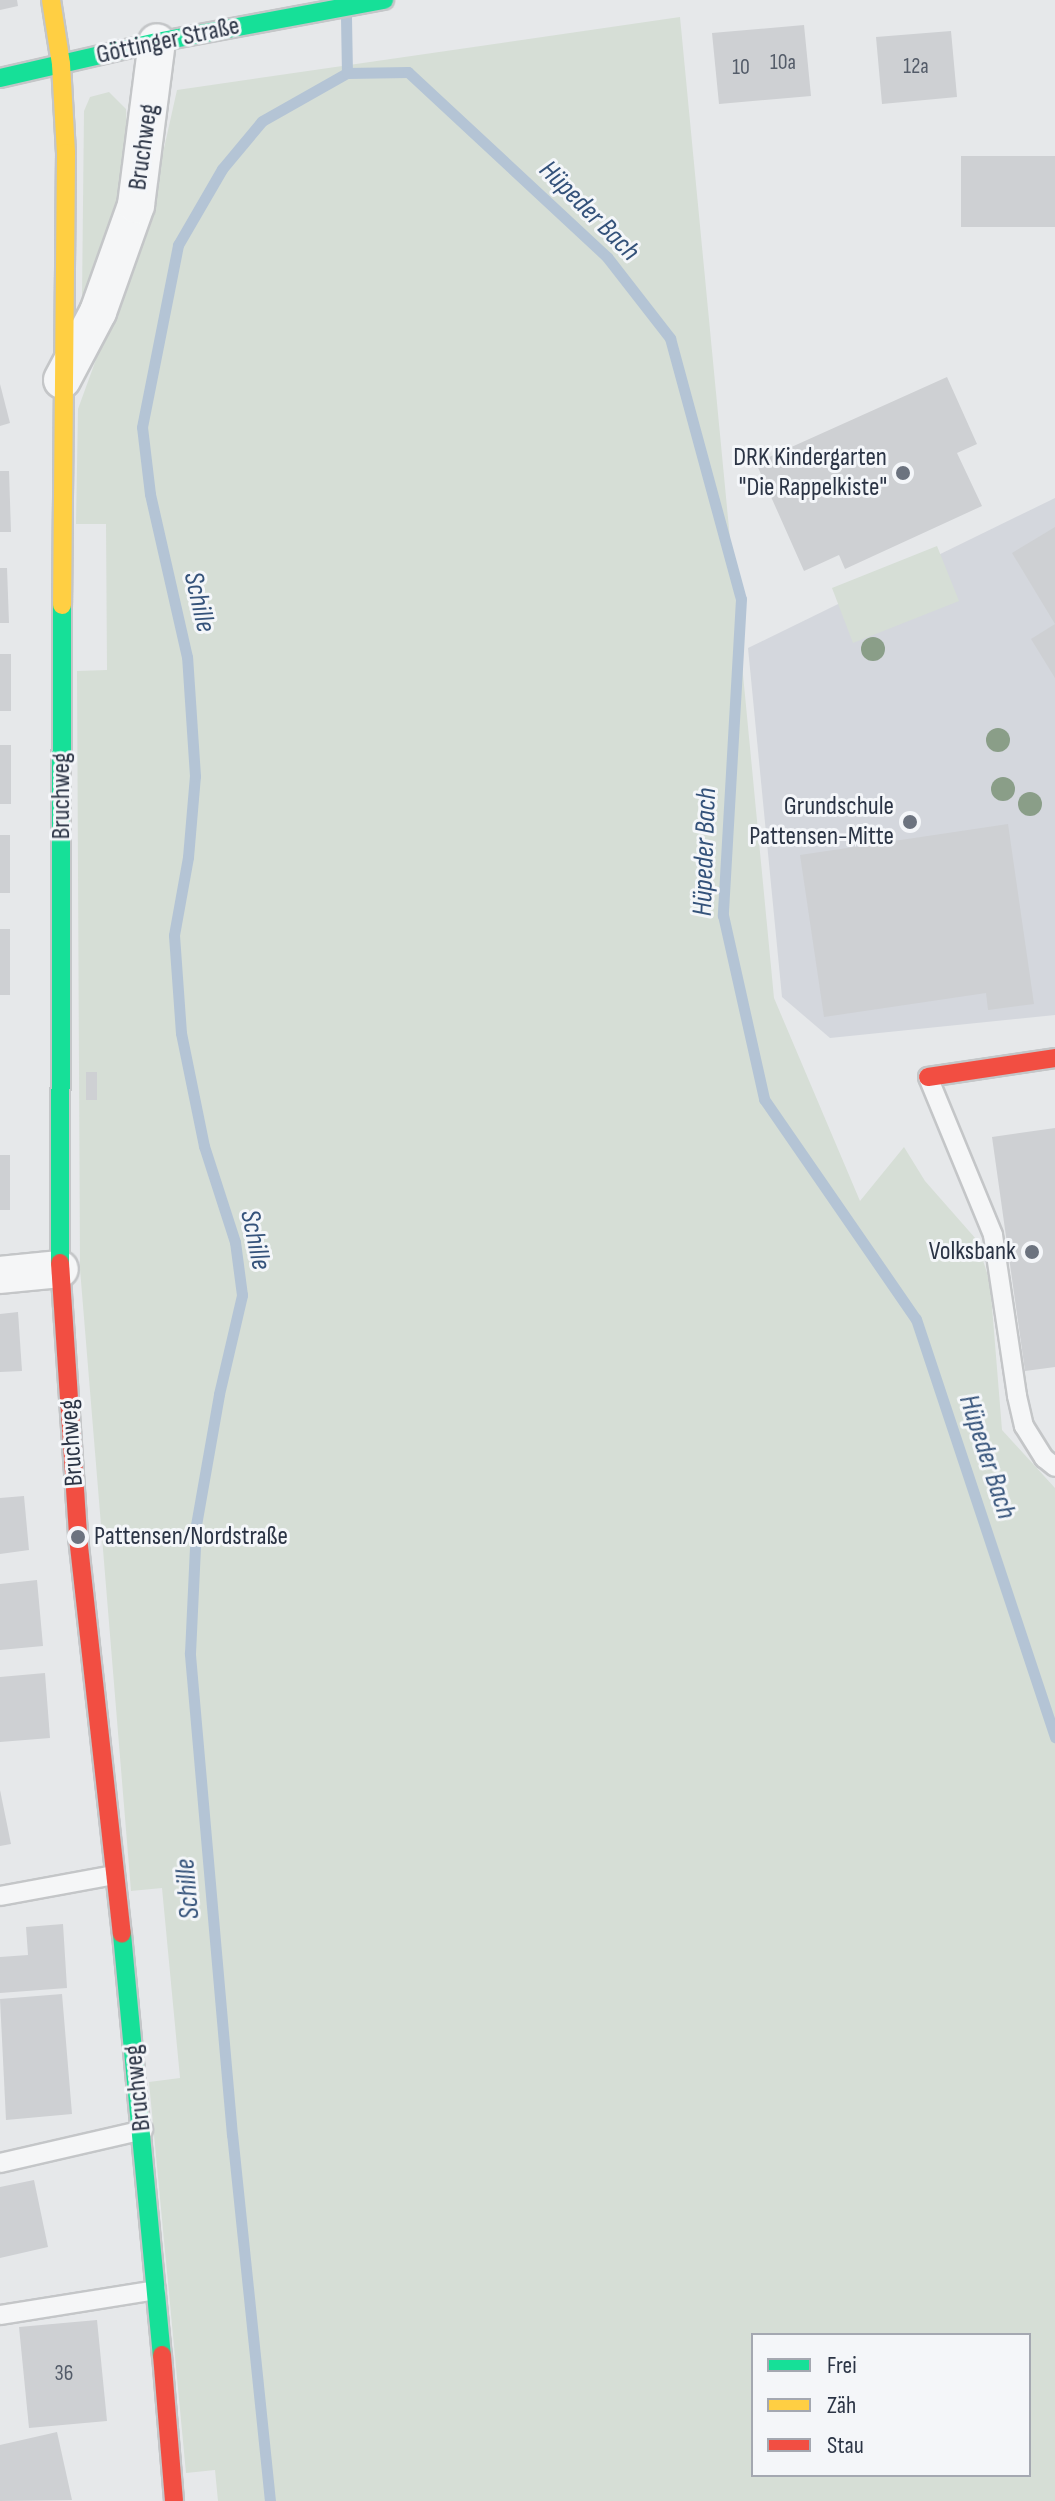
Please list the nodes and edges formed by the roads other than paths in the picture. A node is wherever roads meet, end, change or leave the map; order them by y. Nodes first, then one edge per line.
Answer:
1 (51, 0) edge
2 (384, 0) edge
3 (157, 42) junction
4 (61, 64) junction
5 (0, 78) edge
6 (61, 381) junction
7 (1055, 1058) edge
8 (928, 1077) joint
9 (60, 1269) junction
10 (0, 1275) edge
11 (1055, 1467) edge
12 (114, 1875) junction
13 (0, 1896) edge
14 (143, 2130) junction
15 (0, 2163) edge
16 (156, 2290) junction
17 (0, 2315) edge
18 (174, 2501) edge

1 - 4 street, Bruchweg
2 - 3 street, Göttinger Straße
3 - 4 street, Göttinger Straße
3 - 6 street, Bruchweg
4 - 5 street, Göttinger Straße
4 - 6 street, Bruchweg
6 - 9 street, Bruchweg
7 - 8 street
8 - 11 lane
9 - 10 street
9 - 12 street, Bruchweg
12 - 13 lane
12 - 14 street, Bruchweg
14 - 15 lane
14 - 16 street, Bruchweg
16 - 17 lane
16 - 18 street, Bruchweg

